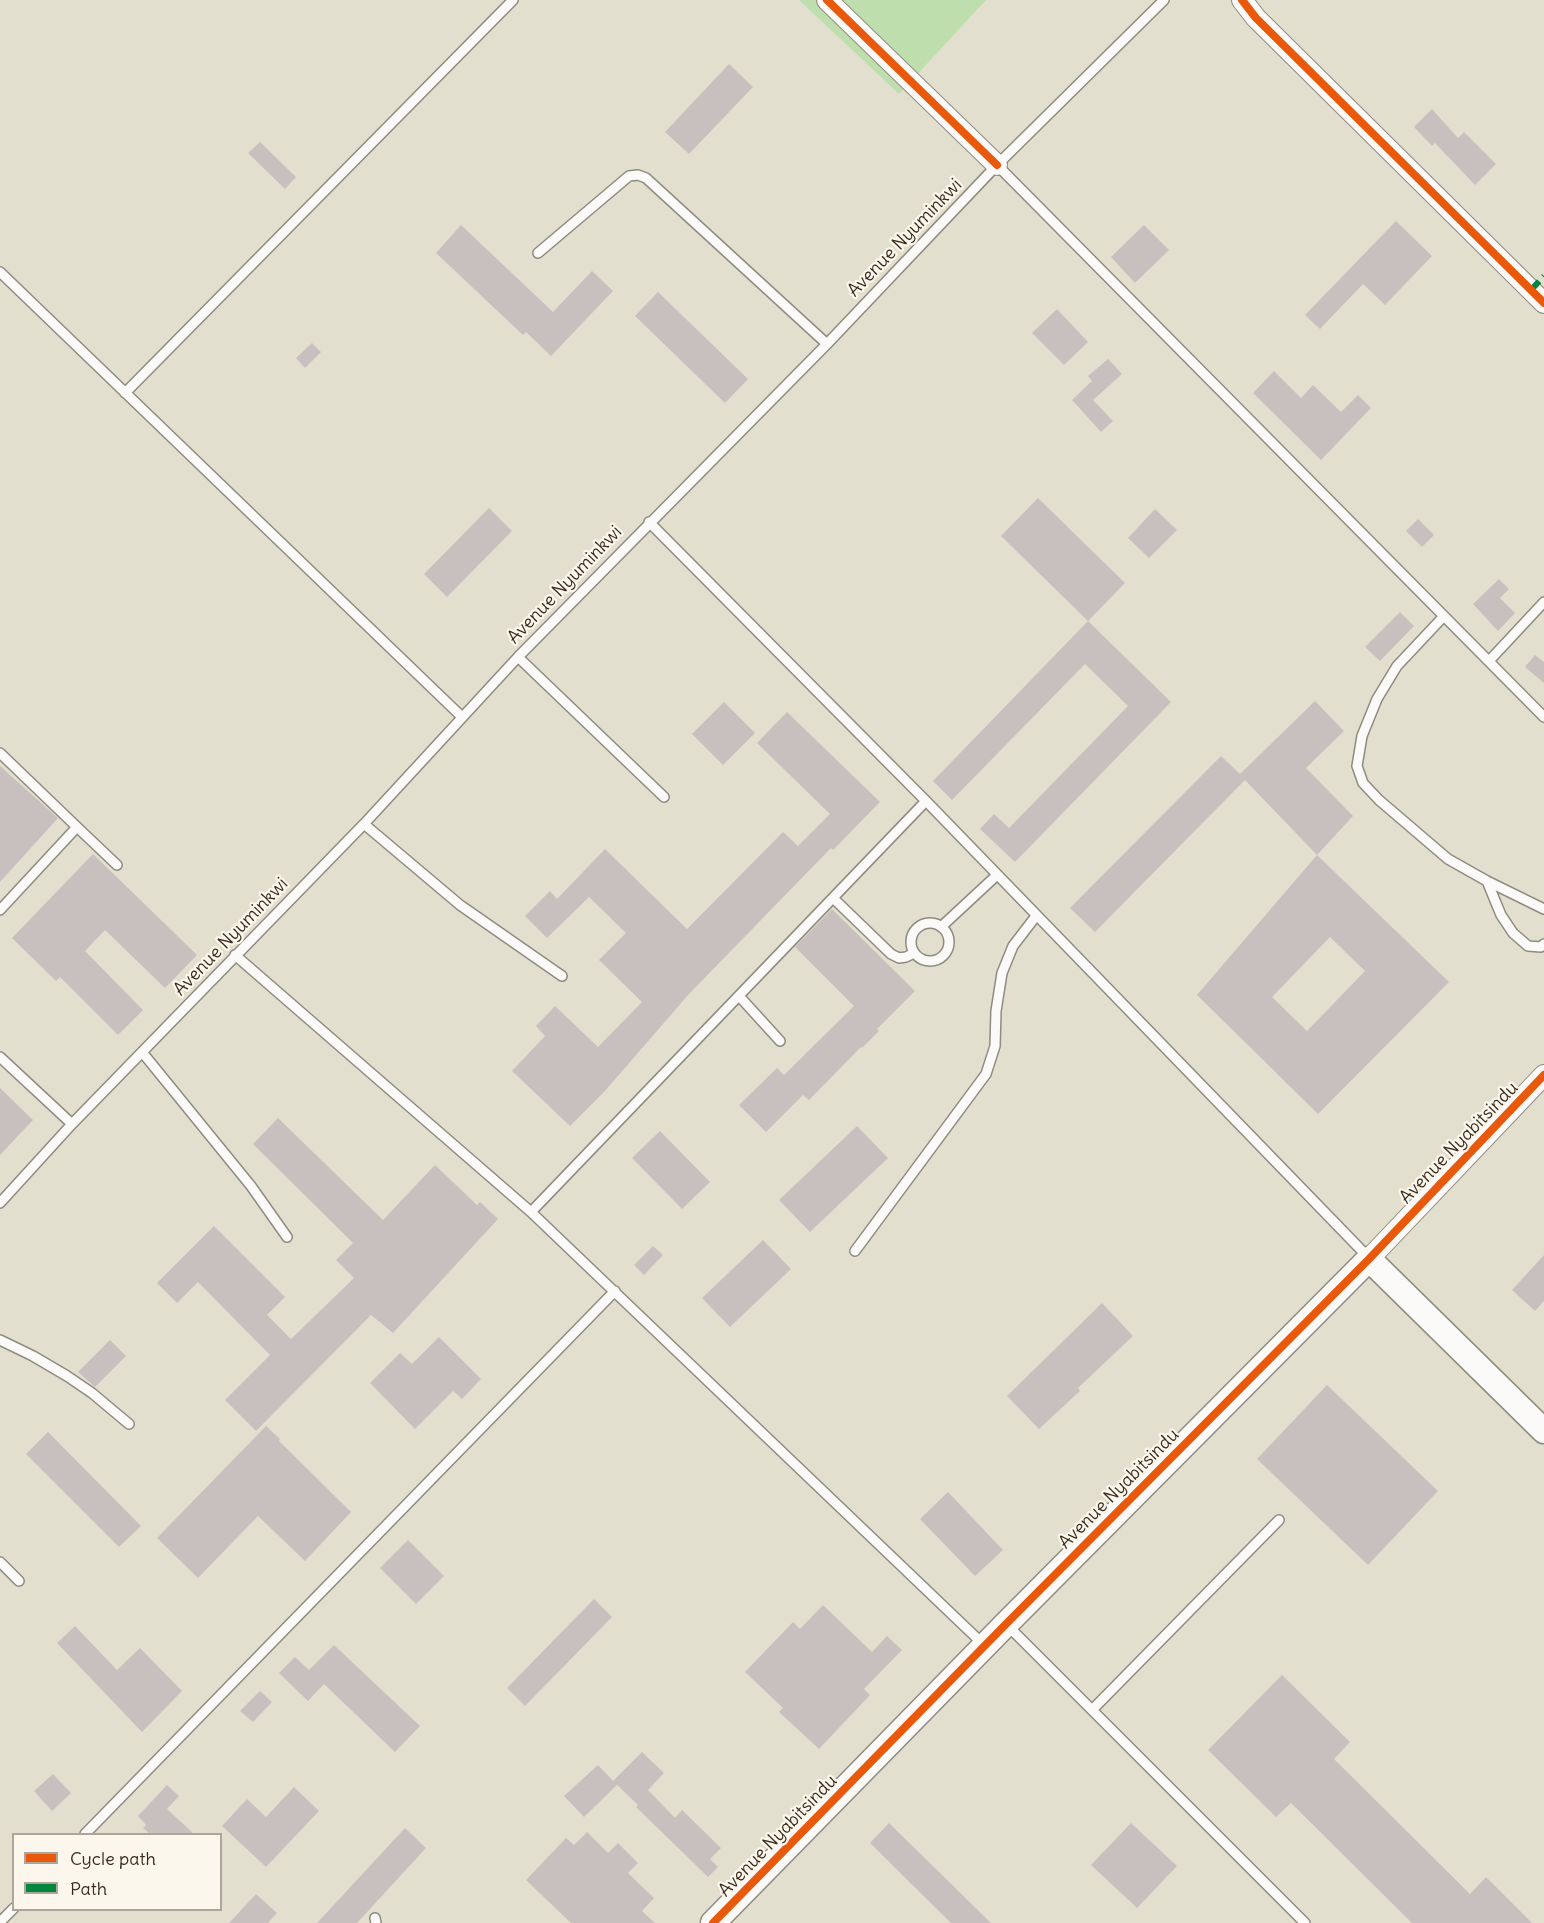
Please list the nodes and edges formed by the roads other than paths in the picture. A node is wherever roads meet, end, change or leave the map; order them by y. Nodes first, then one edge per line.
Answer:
1 (513, 0) edge
2 (826, 0) edge
3 (1164, 0) edge
4 (1242, 0) edge
5 (998, 165) junction
6 (537, 253) dead end
7 (0, 272) edge
8 (1544, 303) edge
9 (827, 344) junction
10 (125, 393) junction
11 (649, 522) junction
12 (1544, 602) edge
13 (1444, 616) junction
14 (518, 657) junction
15 (1488, 661) junction
16 (461, 716) junction
17 (1544, 717) edge
18 (0, 753) edge
19 (664, 796) dead end
20 (926, 801) junction
21 (364, 824) junction
22 (77, 827) junction
23 (117, 865) dead end
24 (997, 875) junction
25 (1487, 881) junction
26 (833, 898) junction
27 (1544, 909) edge
28 (0, 910) edge
29 (1036, 916) junction
30 (941, 927) junction
31 (1544, 944) edge
32 (914, 953) junction
33 (235, 955) junction
34 (562, 976) dead end
35 (739, 996) junction
36 (780, 1041) dead end
37 (142, 1052) junction
38 (0, 1057) edge
39 (1544, 1075) edge
40 (72, 1124) junction
41 (0, 1203) edge
42 (531, 1212) junction
43 (287, 1237) dead end
44 (855, 1251) dead end
45 (1369, 1259) junction
46 (615, 1291) junction
47 (0, 1340) edge
48 (129, 1424) dead end
49 (1544, 1431) edge
50 (1279, 1520) dead end
51 (0, 1562) edge
52 (19, 1581) dead end
53 (1006, 1624) junction
54 (985, 1646) junction
55 (1092, 1710) junction
56 (86, 1833) edge
57 (12, 1910) edge
58 (0, 1922) edge
59 (713, 1923) edge
60 (1305, 1923) edge

1 - 10 lane
2 - 5 street
3 - 5 lane, Avenue Nyuminkwi
4 - 8 street
5 - 9 lane, Avenue Nyuminkwi
5 - 13 lane
6 - 9 lane
7 - 10 lane
9 - 11 lane, Avenue Nyuminkwi
10 - 16 lane
11 - 14 lane, Avenue Nyuminkwi
11 - 20 lane
12 - 15 lane
13 - 15 lane
13 - 25 lane
14 - 16 lane, Avenue Nyuminkwi
14 - 19 lane
15 - 17 lane
16 - 21 lane, Avenue Nyuminkwi
18 - 22 lane
20 - 24 lane
20 - 26 lane
21 - 33 lane, Avenue Nyuminkwi
21 - 34 lane
22 - 23 lane
22 - 28 lane
24 - 29 lane
24 - 30 lane
25 - 27 lane
25 - 31 lane
26 - 32 lane
26 - 35 lane
29 - 44 lane
29 - 45 lane
30 - 32 lane
30 - 32 lane
33 - 37 lane, Avenue Nyuminkwi
33 - 42 lane
35 - 36 lane
35 - 42 lane
37 - 40 lane, Avenue Nyuminkwi
37 - 43 lane
38 - 40 lane
39 - 45 street, Avenue Nyabitsindu
40 - 41 lane, Avenue Nyuminkwi
42 - 46 lane
45 - 49 street
45 - 53 street, Avenue Nyabitsindu
46 - 54 lane
46 - 56 lane
47 - 48 lane
50 - 55 lane
51 - 52 lane
53 - 54 street, Avenue Nyabitsindu
53 - 55 lane
54 - 59 street, Avenue Nyabitsindu
55 - 60 lane
57 - 58 lane

